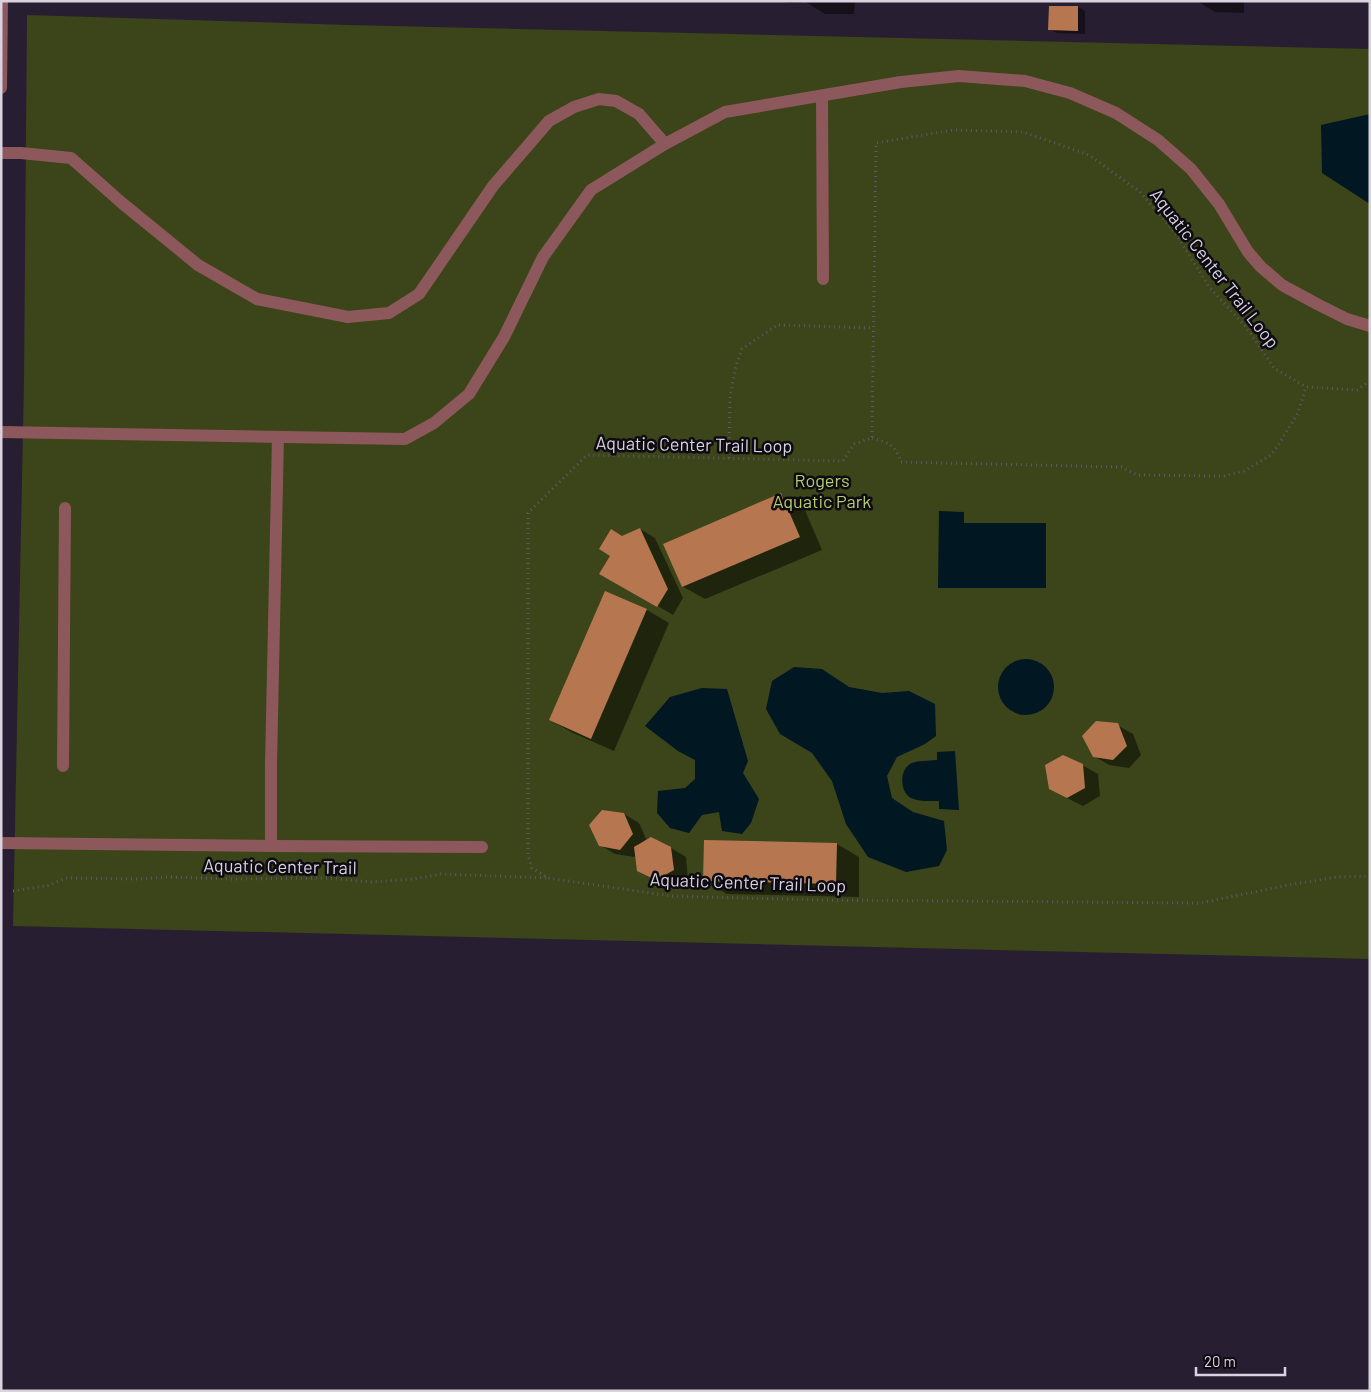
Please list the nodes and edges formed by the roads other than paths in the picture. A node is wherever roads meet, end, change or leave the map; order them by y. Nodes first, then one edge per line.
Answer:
1 (2, 8) edge
2 (1, 88) edge
3 (822, 96) junction
4 (665, 144) junction
5 (1, 153) edge
6 (823, 279) dead end
7 (1370, 326) edge
8 (1, 432) edge
9 (278, 437) junction
10 (65, 508) dead end
11 (63, 766) dead end
12 (1, 843) edge
13 (271, 846) junction
14 (482, 846) dead end

1 - 2 street
3 - 4 street
3 - 6 street
3 - 7 street
4 - 5 street
4 - 9 street
8 - 9 street
9 - 13 street
10 - 11 street
12 - 13 street
13 - 14 street

